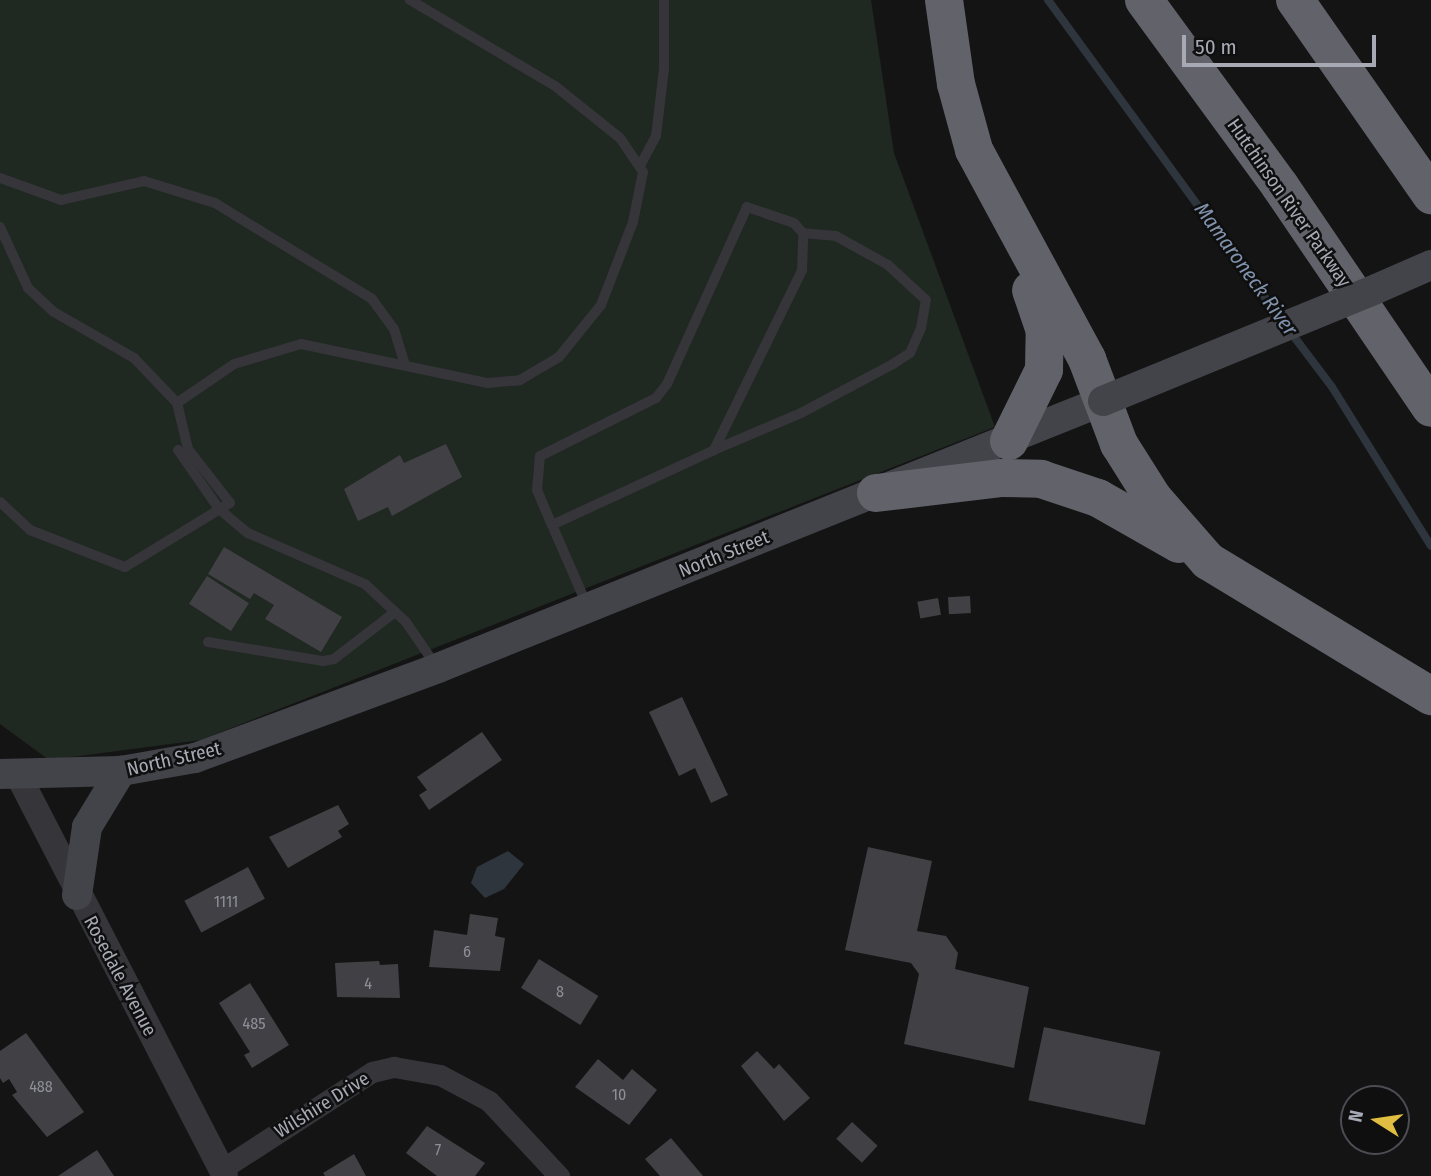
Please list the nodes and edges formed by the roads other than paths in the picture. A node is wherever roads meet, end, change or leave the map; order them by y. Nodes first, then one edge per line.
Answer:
1 (410, 0) edge
2 (664, 0) edge
3 (944, 0) edge
4 (1144, 0) edge
5 (1295, 0) edge
6 (640, 166) junction
7 (0, 178) edge
8 (1431, 195) edge
9 (1008, 218) junction
10 (0, 227) edge
11 (803, 233) junction
12 (1431, 265) edge
13 (405, 364) junction
14 (1103, 401) junction
15 (177, 403) junction
16 (1431, 408) edge
17 (1009, 441) junction
18 (178, 450) dead end
19 (713, 450) junction
20 (876, 493) junction
21 (0, 502) edge
22 (219, 509) junction
23 (552, 525) junction
24 (1208, 561) junction
25 (589, 608) junction
26 (395, 612) junction
27 (208, 642) dead end
28 (438, 668) junction
29 (1431, 696) edge
30 (121, 771) junction
31 (9, 774) edge
32 (77, 895) junction
33 (223, 1173) edge
34 (559, 1176) edge

1 - 6 lane
2 - 6 lane
3 - 9 highway
4 - 16 highway, Hutchinson River Parkway
5 - 8 highway
6 - 13 lane
7 - 13 lane
9 - 14 highway
9 - 17 highway
10 - 15 lane
11 - 19 lane
11 - 19 lane
11 - 23 lane
12 - 14 main road, North Street, bridge
13 - 15 lane
14 - 17 main road, North Street
14 - 24 highway
15 - 22 lane
17 - 20 main road, North Street
18 - 22 lane
19 - 23 lane
20 - 24 highway
20 - 25 main road, North Street
21 - 22 lane
22 - 26 lane
23 - 25 lane
24 - 29 highway
25 - 28 main road, North Street
26 - 27 lane
26 - 28 lane
28 - 30 main road, North Street
30 - 31 main road, North Street
30 - 32 main road
31 - 32 street, Rosedale Avenue
32 - 33 street, Rosedale Avenue
33 - 34 street, Wilshire Drive

